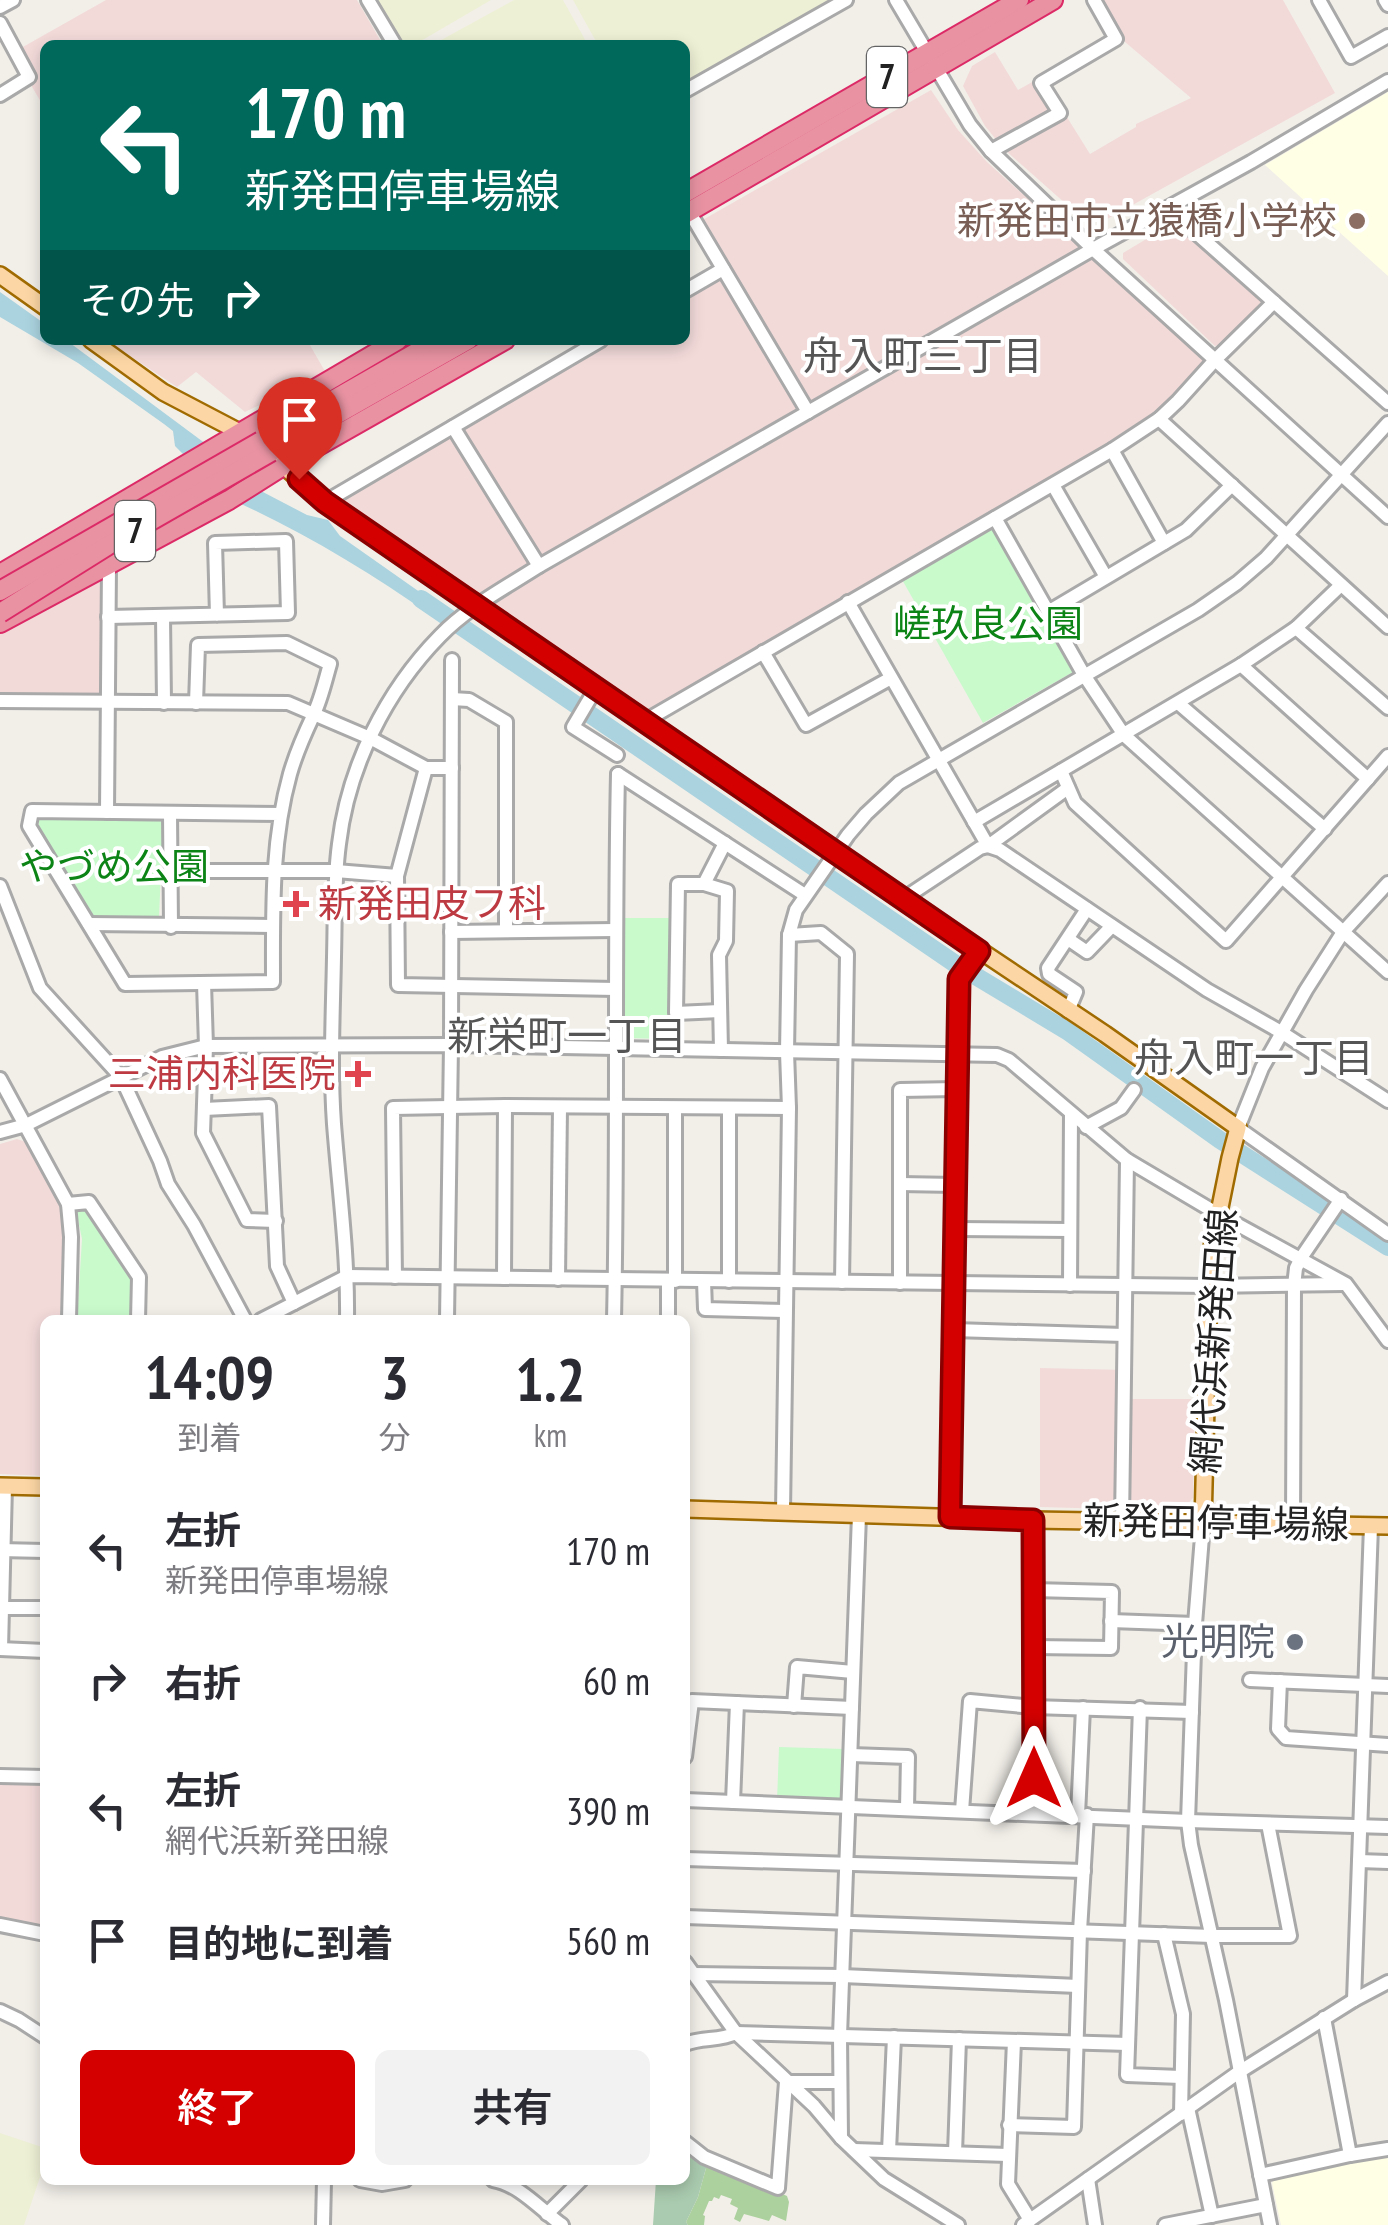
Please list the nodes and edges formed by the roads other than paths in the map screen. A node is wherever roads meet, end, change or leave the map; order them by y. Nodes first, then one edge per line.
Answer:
1 (13, 0) edge
2 (368, 0) edge
3 (846, 0) edge
4 (896, 0) edge
5 (1019, 0) edge
6 (1053, 0) edge
7 (1094, 0) edge
8 (1319, 0) edge
9 (0, 7) edge
10 (0, 23) edge
11 (1388, 36) edge
12 (391, 40) edge
13 (932, 60) junction
14 (1388, 81) edge
15 (690, 88) edge
16 (0, 95) edge
17 (991, 151) junction
18 (754, 152) junction
19 (690, 182) edge
20 (690, 191) edge
21 (1168, 208) junction
22 (690, 218) edge
23 (690, 222) edge
24 (1094, 249) junction
25 (723, 269) junction
26 (0, 275) edge
27 (690, 288) edge
28 (1274, 302) junction
29 (40, 303) edge
30 (98, 345) edge
31 (389, 345) edge
32 (495, 345) edge
33 (592, 345) edge
34 (431, 350) edge
35 (1215, 360) junction
36 (1388, 403) edge
37 (808, 412) junction
38 (1159, 419) junction
39 (1388, 423) edge
40 (454, 426) junction
41 (242, 431) junction
42 (1112, 450) junction
43 (272, 453) junction
44 (1341, 475) junction
45 (1052, 485) junction
46 (1232, 485) junction
47 (325, 502) junction
48 (1388, 517) edge
49 (995, 518) junction
50 (1287, 535) junction
51 (1164, 543) junction
52 (108, 565) junction
53 (539, 566) junction
54 (0, 574) edge
55 (1106, 577) junction
56 (1341, 585) junction
57 (0, 591) edge
58 (848, 602) junction
59 (470, 610) junction
60 (0, 612) edge
61 (1048, 612) junction
62 (217, 615) junction
63 (162, 616) junction
64 (108, 617) junction
65 (0, 623) edge
66 (1388, 627) edge
67 (1296, 628) junction
68 (763, 652) junction
69 (452, 660) dead end
70 (1241, 666) junction
71 (1084, 675) junction
72 (891, 678) junction
73 (596, 688) junction
74 (452, 699) junction
75 (0, 700) edge
76 (108, 702) junction
77 (164, 702) junction
78 (196, 703) junction
79 (1178, 703) junction
80 (1388, 708) edge
81 (314, 715) junction
82 (645, 721) junction
83 (1124, 735) junction
84 (370, 738) junction
85 (617, 755) dead end
86 (1388, 756) edge
87 (938, 759) junction
88 (426, 768) junction
89 (452, 768) junction
90 (1061, 772) junction
91 (1368, 780) junction
92 (1068, 788) junction
93 (107, 812) junction
94 (170, 812) junction
95 (281, 814) junction
96 (974, 822) junction
97 (1325, 829) junction
98 (724, 843) junction
99 (988, 846) junction
100 (832, 856) junction
101 (170, 871) junction
102 (336, 871) junction
103 (273, 872) junction
104 (397, 876) junction
105 (1282, 878) junction
106 (1388, 882) edge
107 (704, 884) junction
108 (0, 886) edge
109 (809, 889) junction
110 (903, 899) junction
111 (1088, 909) junction
112 (88, 924) junction
113 (273, 926) junction
114 (1112, 926) junction
115 (171, 927) junction
116 (506, 930) junction
117 (615, 930) junction
118 (451, 932) junction
119 (1343, 932) junction
120 (789, 935) junction
121 (1068, 939) junction
122 (975, 956) junction
123 (1388, 972) edge
124 (204, 983) junction
125 (451, 987) junction
126 (616, 989) junction
127 (720, 1011) junction
128 (1068, 1011) junction
129 (1281, 1032) junction
130 (451, 1045) junction
131 (206, 1046) junction
132 (332, 1047) junction
133 (617, 1049) junction
134 (721, 1050) junction
135 (787, 1052) junction
136 (844, 1052) junction
137 (958, 1054) junction
138 (120, 1078) junction
139 (0, 1079) edge
140 (958, 1089) junction
141 (1134, 1090) dead end
142 (1388, 1101) edge
143 (451, 1106) junction
144 (504, 1106) junction
145 (560, 1107) junction
146 (617, 1108) junction
147 (674, 1108) junction
148 (729, 1108) junction
149 (790, 1108) junction
150 (204, 1109) junction
151 (1071, 1114) junction
152 (26, 1125) junction
153 (1086, 1127) junction
154 (0, 1132) edge
155 (1237, 1133) junction
156 (1127, 1160) junction
157 (900, 1184) junction
158 (956, 1185) junction
159 (1339, 1202) junction
160 (68, 1204) junction
161 (1218, 1214) junction
162 (276, 1221) junction
163 (956, 1229) junction
164 (1070, 1230) junction
165 (1388, 1234) edge
166 (1301, 1258) junction
167 (347, 1276) junction
168 (395, 1276) junction
169 (448, 1277) junction
170 (504, 1278) junction
171 (558, 1279) junction
172 (615, 1280) junction
173 (671, 1281) junction
174 (704, 1281) junction
175 (729, 1281) junction
176 (785, 1281) junction
177 (842, 1282) junction
178 (900, 1283) junction
179 (955, 1284) junction
180 (1124, 1284) junction
181 (1346, 1284) junction
182 (1070, 1285) junction
183 (1209, 1286) junction
184 (1294, 1286) junction
185 (294, 1303) junction
186 (785, 1312) junction
187 (69, 1315) edge
188 (138, 1315) edge
189 (242, 1315) edge
190 (271, 1315) edge
191 (347, 1315) edge
192 (447, 1315) edge
193 (614, 1315) edge
194 (668, 1315) edge
195 (954, 1330) junction
196 (1124, 1336) junction
197 (1388, 1341) edge
198 (2, 1486) edge
199 (40, 1487) edge
200 (690, 1510) edge
201 (783, 1512) junction
202 (859, 1515) junction
203 (950, 1517) junction
204 (1033, 1520) junction
205 (1122, 1522) junction
206 (1204, 1524) junction
207 (1293, 1525) junction
208 (1380, 1526) edge
209 (2, 1550) edge
210 (40, 1551) edge
211 (1033, 1590) junction
212 (1, 1608) edge
213 (40, 1608) edge
214 (1111, 1620) junction
215 (1196, 1624) junction
216 (1033, 1646) junction
217 (0, 1648) edge
218 (40, 1651) edge
219 (854, 1672) junction
220 (1250, 1680) dead end
221 (1280, 1681) junction
222 (1365, 1685) junction
223 (1388, 1686) edge
224 (737, 1703) junction
225 (794, 1706) junction
226 (1033, 1707) junction
227 (852, 1708) junction
228 (1084, 1708) junction
229 (1140, 1708) junction
230 (1192, 1712) junction
231 (690, 1717) edge
232 (1363, 1742) junction
233 (1388, 1744) edge
234 (850, 1754) junction
235 (0, 1776) edge
236 (40, 1777) edge
237 (690, 1800) edge
238 (734, 1802) junction
239 (848, 1806) junction
240 (907, 1808) junction
241 (962, 1810) junction
242 (1034, 1813) junction
243 (1082, 1815) junction
244 (1136, 1817) junction
245 (1188, 1821) junction
246 (1268, 1824) junction
247 (1360, 1826) junction
248 (1388, 1826) edge
249 (690, 1859) edge
250 (1359, 1861) junction
251 (1388, 1862) edge
252 (846, 1863) junction
253 (1084, 1871) junction
254 (690, 1918) edge
255 (844, 1923) junction
256 (0, 1925) edge
257 (1080, 1931) junction
258 (40, 1933) edge
259 (1132, 1933) junction
260 (1164, 1934) junction
261 (1212, 1936) junction
262 (690, 1968) edge
263 (842, 1976) junction
264 (1388, 1982) edge
265 (1078, 1986) junction
266 (1354, 2000) junction
267 (0, 2011) edge
268 (1324, 2018) junction
269 (736, 2033) junction
270 (40, 2034) edge
271 (840, 2036) junction
272 (894, 2037) junction
273 (959, 2039) junction
274 (1014, 2040) junction
275 (690, 2041) edge
276 (1076, 2042) junction
277 (1128, 2044) junction
278 (1239, 2072) junction
279 (1181, 2077) junction
280 (786, 2082) junction
281 (840, 2082) junction
282 (1184, 2111) junction
283 (1009, 2125) junction
284 (841, 2138) junction
285 (690, 2146) edge
286 (1388, 2149) edge
287 (854, 2150) junction
288 (889, 2151) junction
289 (955, 2154) junction
290 (1008, 2155) junction
291 (1350, 2155) junction
292 (1260, 2174) junction
293 (1088, 2179) junction
294 (324, 2185) edge
295 (508, 2185) edge
296 (575, 2185) edge
297 (1266, 2205) junction
298 (548, 2214) junction
299 (1207, 2219) edge
300 (1027, 2222) edge
301 (324, 2225) edge
302 (562, 2225) edge
303 (958, 2225) edge
304 (1096, 2225) edge
305 (1166, 2225) edge
306 (1270, 2225) edge

1 - 9 street
2 - 12 street
3 - 15 street
4 - 13 street
5 - 13 highway, 7
6 - 13 highway, 7
7 - 17 street
8 - 11 street
10 - 16 street
13 - 17 street
13 - 18 highway, 7
13 - 22 highway, 7
14 - 21 street
17 - 24 street
18 - 19 highway, 7
18 - 20 highway, 7
21 - 24 street
21 - 28 street
23 - 25 street
24 - 35 street
24 - 37 street
25 - 27 street
25 - 37 street
26 - 29 main road
28 - 35 street
28 - 36 street
30 - 41 main road
31 - 41 highway, 7
32 - 43 highway, 7
33 - 40 street
34 - 43 highway, 7
35 - 38 street
35 - 44 street
37 - 53 street
38 - 42 street
38 - 46 street
39 - 44 street
40 - 47 street
40 - 53 street
41 - 43 main road
41 - 54 highway, 7
42 - 45 street
42 - 51 street
43 - 47 main road
43 - 52 highway, 7
43 - 57 highway, 7, bridge
43 - 60 highway, 7, bridge
44 - 48 street
44 - 50 street
45 - 49 street
45 - 55 street
46 - 50 street
46 - 51 street
47 - 59 main road
49 - 58 street
49 - 61 street
50 - 56 street
50 - 71 street
51 - 55 street
52 - 64 street
52 - 65 highway, 7
53 - 59 street
55 - 61 street
56 - 66 street
56 - 67 street
58 - 68 street
58 - 72 street
59 - 73 main road
59 - 84 street
61 - 71 street
62 - 62 street
62 - 63 street
63 - 64 street
63 - 77 street
64 - 76 street
67 - 70 street
67 - 80 street
68 - 72 street
68 - 82 street
69 - 74 street
70 - 79 street
70 - 91 street
71 - 83 street
71 - 87 street
72 - 87 street
73 - 82 main road
73 - 85 street
74 - 89 street
74 - 116 street
75 - 76 street
76 - 77 street
76 - 93 street
77 - 78 street
78 - 81 street
78 - 81 street
79 - 83 street
79 - 97 street
81 - 84 street
81 - 95 street
82 - 100 main road
83 - 90 street
83 - 105 street
84 - 88 street
84 - 102 street
86 - 91 street
87 - 96 street
87 - 100 street
88 - 89 street
88 - 104 street
89 - 118 street
90 - 92 street
90 - 96 street
91 - 97 street
92 - 99 street
92 - 105 street
93 - 94 street
93 - 112 street
94 - 95 street
94 - 101 street
95 - 103 street
96 - 99 street
97 - 105 street
98 - 107 street
98 - 109 street
98 - 117 street
99 - 110 street
99 - 111 street
100 - 109 street
100 - 110 main road
101 - 103 street
101 - 115 street
102 - 103 street
102 - 104 street
102 - 132 street
103 - 113 street
104 - 125 street
105 - 119 street
106 - 119 street
107 - 127 street
107 - 127 street
108 - 138 street
109 - 120 street
110 - 122 main road
111 - 114 street
111 - 121 street
112 - 115 street
112 - 124 street
113 - 115 street
113 - 124 street
114 - 121 street
114 - 129 street
116 - 117 street
116 - 118 street
117 - 126 street
118 - 125 street
119 - 123 street
119 - 129 street
120 - 135 street
120 - 136 street
121 - 128 street
122 - 128 main road
122 - 137 street
124 - 131 street
125 - 126 street
125 - 130 street
126 - 133 street
127 - 134 street
128 - 155 main road
129 - 142 street
129 - 155 street
130 - 132 street
130 - 133 street
130 - 143 street
131 - 132 street
131 - 138 street
131 - 150 street
132 - 167 street
133 - 134 street
133 - 146 street
134 - 135 street
135 - 136 street
135 - 149 street
136 - 137 street
136 - 177 street
137 - 140 street
137 - 151 street
138 - 152 street
138 - 189 street
139 - 152 street
140 - 157 street
140 - 158 street
141 - 153 street
143 - 144 street
143 - 168 street
143 - 169 street
144 - 145 street
144 - 170 street
145 - 146 street
145 - 171 street
146 - 147 street
146 - 172 street
147 - 148 street
147 - 173 street
148 - 149 street
148 - 175 street
149 - 176 street
150 - 162 street
150 - 162 street
151 - 153 street
151 - 164 street
152 - 154 street
152 - 160 street
153 - 156 street
155 - 159 street
155 - 161 main road, 網代浜新発田線
156 - 161 street
156 - 180 street
157 - 158 street
157 - 178 street
158 - 163 street
159 - 165 street
159 - 166 street
160 - 187 street
160 - 188 street
161 - 166 street
161 - 183 main road, 網代浜新発田線
162 - 185 street
163 - 164 street
163 - 179 street
164 - 182 street
166 - 181 street
166 - 184 street
167 - 168 street
167 - 185 street
167 - 191 street
168 - 169 street
169 - 170 street
169 - 192 street
170 - 171 street
171 - 172 street
172 - 173 street
172 - 193 street
173 - 174 street
173 - 194 street
174 - 175 street
174 - 186 street
175 - 176 street
176 - 177 street
176 - 186 street
177 - 178 street
178 - 179 street
179 - 182 street
179 - 195 street
180 - 182 street
180 - 183 street
180 - 196 street
181 - 184 street
181 - 197 street
183 - 184 street
183 - 206 main road, 網代浜新発田線
184 - 207 street
185 - 190 street
186 - 201 street
195 - 196 street
195 - 203 street
196 - 205 street
198 - 199 main road
198 - 209 street
200 - 201 main road, 新発田停車場線
201 - 202 main road, 新発田停車場線
202 - 203 main road, 新発田停車場線
202 - 219 street
203 - 204 main road, 新発田停車場線
204 - 205 main road, 新発田停車場線
204 - 211 street
205 - 206 main road, 新発田停車場線
206 - 207 main road, 新発田停車場線
206 - 215 street
207 - 208 main road, 新発田停車場線
208 - 222 street
209 - 210 street
209 - 212 street
211 - 214 street
211 - 216 street
212 - 213 street
212 - 217 street
214 - 215 street
214 - 216 street
215 - 230 street
216 - 226 street
217 - 218 street
219 - 225 street
219 - 227 street
220 - 221 street
221 - 222 street
221 - 232 street
222 - 223 street
222 - 232 street
224 - 225 street
224 - 231 street
224 - 238 street
225 - 227 street
226 - 228 street
226 - 241 street
226 - 242 street
227 - 234 street
228 - 229 street
228 - 243 street
229 - 230 street
229 - 244 street
230 - 245 street
232 - 233 street
232 - 247 street
234 - 239 street
234 - 240 street
235 - 236 street
237 - 238 street
238 - 239 street
239 - 240 street
239 - 252 street
240 - 241 street
241 - 242 street
242 - 243 street
243 - 244 street
243 - 253 street
244 - 245 street
244 - 259 street
245 - 246 street
245 - 261 street
246 - 247 street
246 - 261 street
247 - 248 street
247 - 250 street
249 - 252 street
250 - 251 street
250 - 266 street
252 - 253 street
252 - 255 street
253 - 257 street
254 - 255 street
255 - 257 street
255 - 263 street
256 - 258 street
257 - 259 street
257 - 265 street
259 - 260 street
259 - 277 street
260 - 261 street
260 - 279 street
261 - 278 street
262 - 263 street
262 - 269 street
263 - 265 street
263 - 271 street
264 - 266 street
265 - 276 street
266 - 268 street
267 - 270 street
268 - 278 street
268 - 291 street
269 - 271 street
269 - 275 street
269 - 280 street
271 - 272 street
271 - 281 street
272 - 273 street
272 - 288 street
273 - 274 street
273 - 289 street
274 - 276 street
274 - 283 street
276 - 277 street
276 - 283 street
277 - 279 street
278 - 282 street
278 - 292 street
279 - 282 street
280 - 281 street
280 - 284 street
280 - 285 street
281 - 284 street
282 - 293 street
282 - 299 street
283 - 290 street
284 - 287 street
286 - 291 street
287 - 288 street
287 - 303 street
288 - 289 street
289 - 290 street
290 - 300 street
291 - 292 street
292 - 297 street
293 - 300 street
293 - 304 street
294 - 301 street
295 - 298 street
296 - 298 street
297 - 299 street
297 - 306 street
298 - 302 street
299 - 305 street

